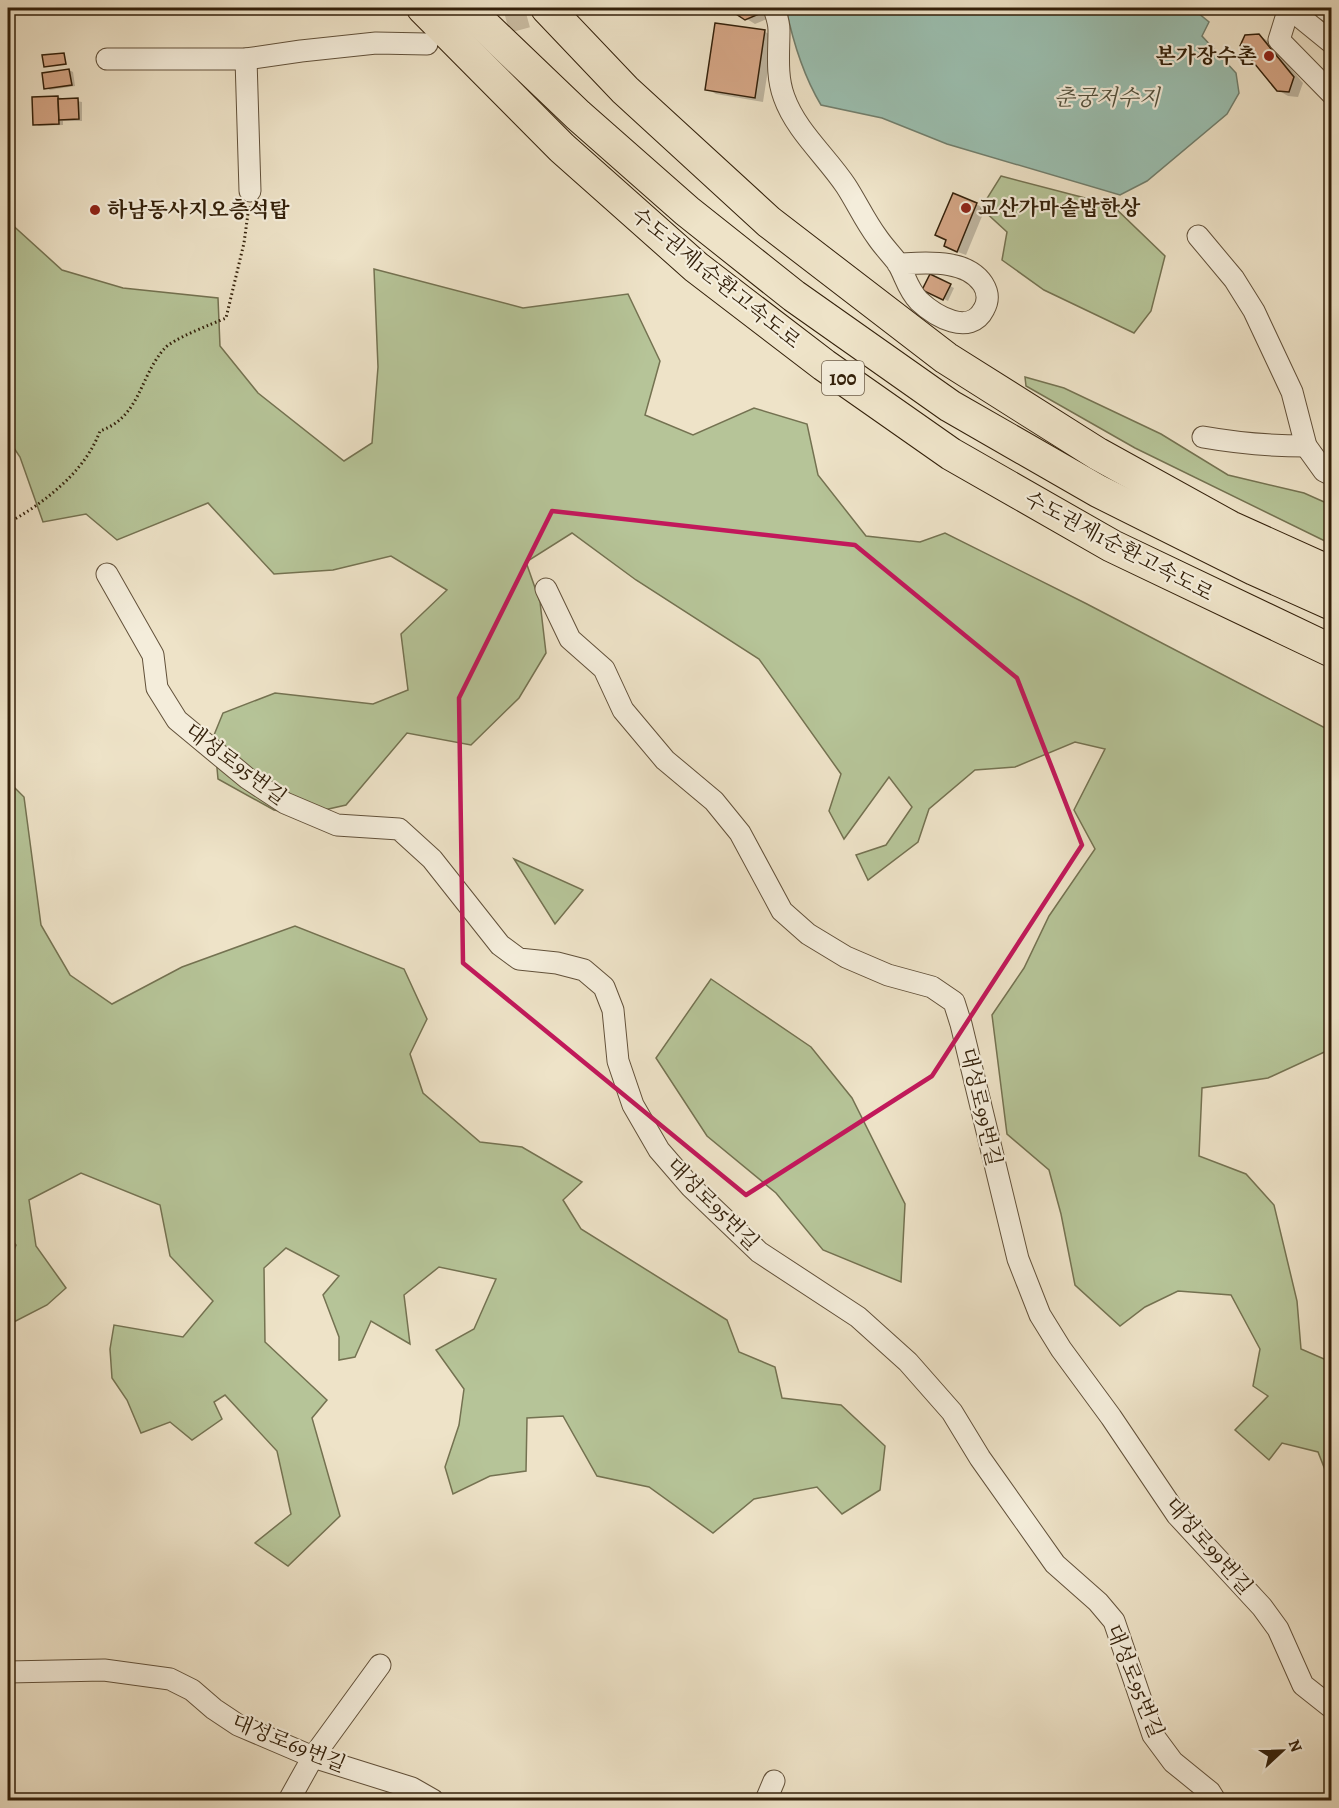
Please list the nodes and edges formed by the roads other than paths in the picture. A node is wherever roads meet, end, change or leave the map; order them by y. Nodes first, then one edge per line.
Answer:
1 (423, 8) edge
2 (466, 8) edge
3 (547, 8) edge
4 (774, 8) edge
5 (1289, 8) edge
6 (1324, 8) edge
7 (1332, 14) edge
8 (1332, 43) edge
9 (427, 44) dead end
10 (107, 59) dead end
11 (246, 59) junction
12 (1332, 93) edge
13 (250, 191) road end
14 (1198, 236) dead end
15 (898, 264) dead end
16 (1203, 437) dead end
17 (1306, 446) junction
18 (1332, 475) edge
19 (1332, 573) edge
20 (107, 574) dead end
21 (546, 589) dead end
22 (1332, 604) edge
23 (1332, 651) edge
24 (380, 1665) dead end
25 (8, 1672) edge
26 (1332, 1708) edge
27 (313, 1757) junction
28 (290, 1800) edge
29 (433, 1800) edge
30 (1215, 1800) edge

1 - 23 highway, 수도권제1순환고속도로 / 100
2 - 22 highway, 수도권제1순환고속도로 / 100
3 - 19 highway
4 - 15 street
5 - 8 street
5 - 12 street
6 - 7 street
9 - 11 street
10 - 11 street
11 - 13 street
14 - 17 street
16 - 17 street
17 - 18 street
20 - 30 street, 대성로95번길
21 - 26 street, 대성로99번길
24 - 27 street
25 - 27 street, 대성로69번길
27 - 28 street
27 - 29 street, 대성로69번길

